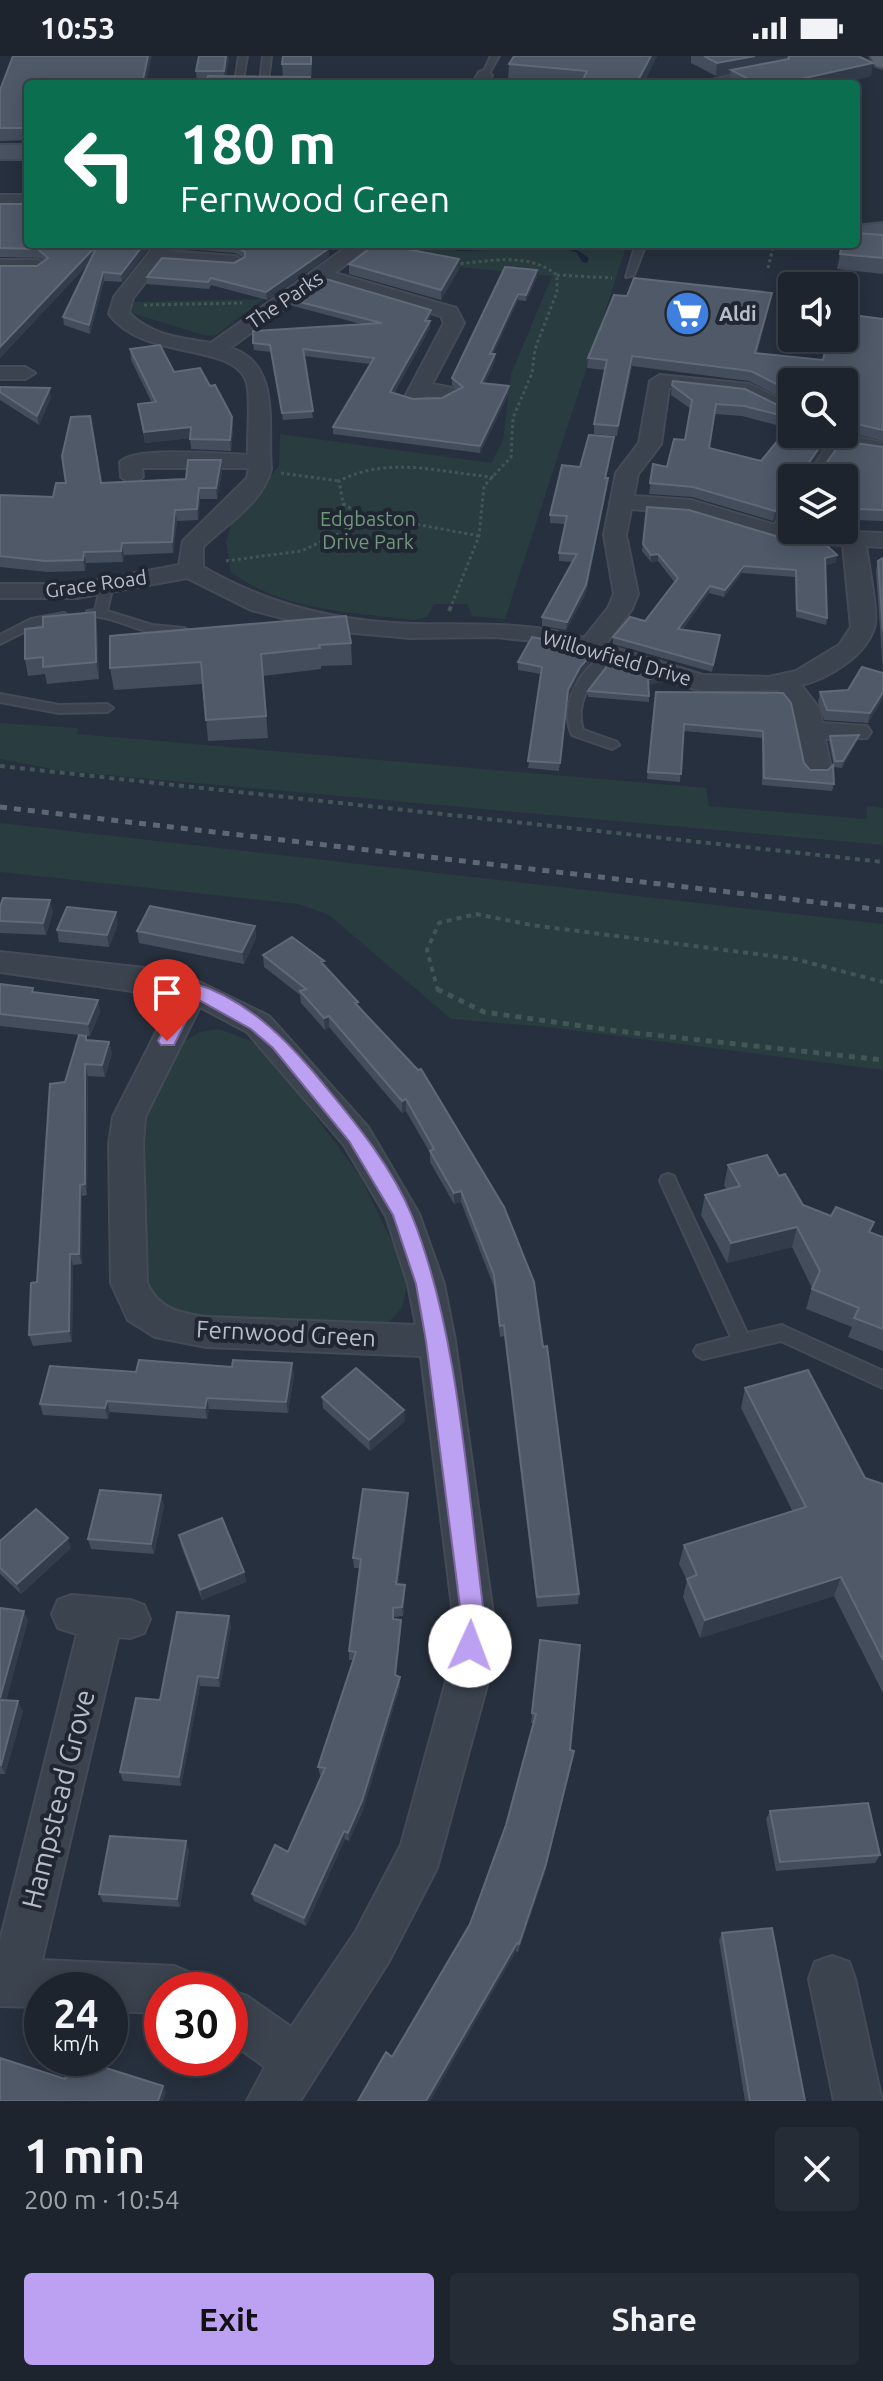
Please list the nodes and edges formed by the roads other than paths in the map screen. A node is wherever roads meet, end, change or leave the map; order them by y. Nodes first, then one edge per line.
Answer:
1 (243, 56) edge
2 (267, 56) edge
3 (495, 56) edge
4 (880, 56) edge
5 (883, 62) edge
6 (757, 72) edge
7 (239, 80) edge
8 (264, 80) edge
9 (482, 80) edge
10 (718, 80) edge
11 (0, 152) edge
12 (24, 152) edge
13 (0, 200) edge
14 (24, 200) edge
15 (356, 248) edge
16 (639, 248) edge
17 (161, 250) edge
18 (235, 262) edge
19 (38, 266) edge
20 (5, 270) edge
21 (323, 275) junction
22 (629, 275) road end
23 (215, 350) junction
24 (1, 369) edge
25 (25, 373) dead end
26 (450, 393) edge
27 (778, 406) edge
28 (858, 444) edge
29 (883, 449) edge
30 (131, 464) dead end
31 (259, 466) junction
32 (621, 502) junction
33 (778, 527) edge
34 (774, 533) junction
35 (778, 533) edge
36 (858, 539) edge
37 (883, 540) edge
38 (855, 544) edge
39 (191, 570) junction
40 (107, 585) junction
41 (0, 591) edge
42 (100, 613) junction
43 (203, 633) edge
44 (0, 640) edge
45 (600, 651) junction
46 (784, 681) junction
47 (0, 698) edge
48 (107, 708) dead end
49 (811, 731) junction
50 (858, 732) edge
51 (612, 745) dead end
52 (818, 768) edge
53 (0, 962) edge
54 (193, 990) junction
55 (668, 1181) dead end
56 (741, 1340) junction
57 (437, 1341) junction
58 (703, 1351) dead end
59 (883, 1380) edge
60 (101, 1616) dead end
61 (832, 1979) dead end
62 (7, 1982) edge
63 (144, 1989) edge
64 (248, 2026) edge
65 (298, 2061) junction
66 (271, 2101) edge
67 (858, 2101) edge

1 - 7 lane
2 - 8 lane
3 - 9 lane
4 - 5 main road
6 - 10 lane
11 - 12 main road
13 - 14 street
15 - 21 street, The Parks
16 - 22 lane
17 - 18 street
17 - 23 street
19 - 20 street
21 - 23 street, The Parks
21 - 26 street
23 - 31 street
24 - 25 street
27 - 32 street
28 - 29 street
30 - 31 street
31 - 39 street
32 - 34 street
32 - 45 street
33 - 34 lane
34 - 35 street
36 - 37 street
38 - 46 street, Willowfield Drive
39 - 40 street, Grace Road
39 - 45 street, Willowfield Drive
40 - 41 street, Grace Road
40 - 42 lane
42 - 43 lane
42 - 44 lane
45 - 46 street, Willowfield Drive
45 - 51 lane
46 - 49 street
47 - 48 lane
49 - 50 street
49 - 52 street
53 - 54 street
54 - 57 street
54 - 57 street, Fernwood Green
55 - 56 lane
56 - 58 lane
56 - 59 lane
57 - 65 street
60 - 62 street, Hampstead Grove
61 - 67 street
62 - 63 street
64 - 65 street
65 - 66 street

